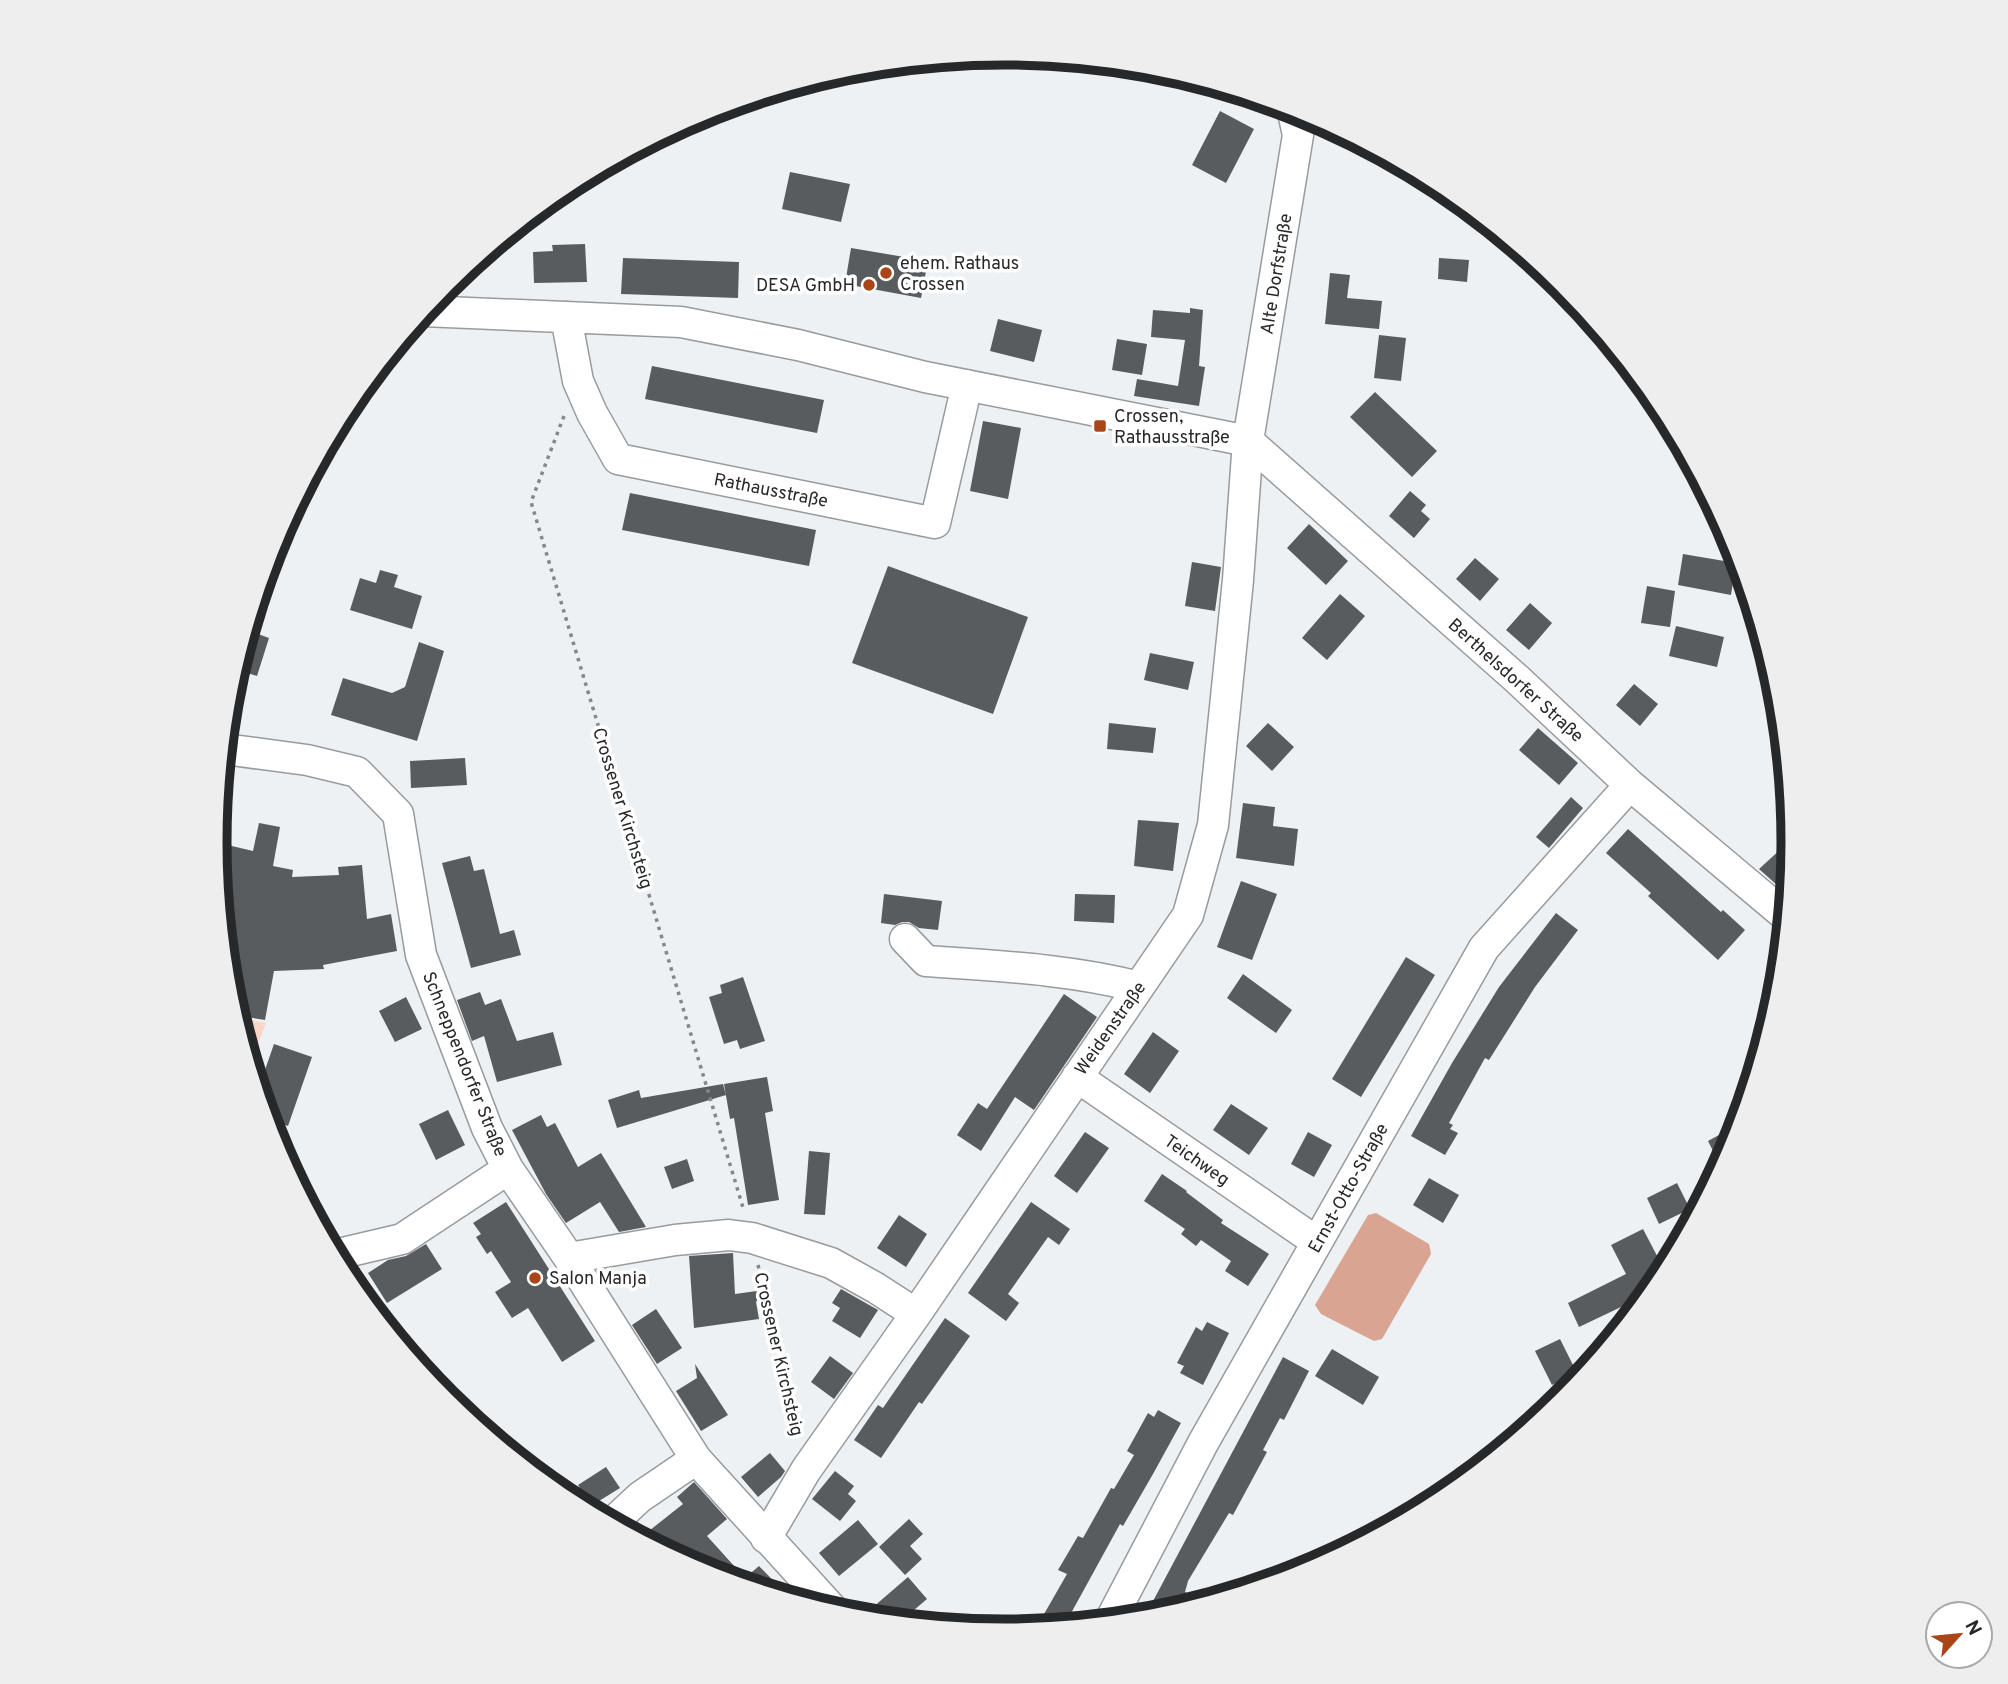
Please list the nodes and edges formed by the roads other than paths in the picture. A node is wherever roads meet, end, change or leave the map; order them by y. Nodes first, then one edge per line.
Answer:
1 (1295, 122) edge
2 (436, 312) edge
3 (566, 317) junction
4 (967, 385) junction
5 (1248, 441) junction
6 (232, 750) edge
7 (1630, 785) junction
8 (1778, 910) edge
9 (905, 939) dead end
10 (1139, 987) junction
11 (1077, 1077) junction
12 (508, 1169) junction
13 (1317, 1242) junction
14 (345, 1253) edge
15 (569, 1258) junction
16 (916, 1314) junction
17 (696, 1459) junction
18 (619, 1517) edge
19 (766, 1538) junction
20 (821, 1597) edge
21 (1115, 1611) edge

1 - 5 street, Alte Dorfstraße
2 - 3 street
3 - 4 street
3 - 4 street, Rathausstraße
4 - 5 street
5 - 7 street, Berthelsdorfer Straße
5 - 10 street, Weidenstraße
6 - 12 street, Schneppendorfer Straße
7 - 8 street, Berthelsdorfer Straße
7 - 13 street, Ernst-Otto-Straße
9 - 10 street
10 - 11 street, Weidenstraße
11 - 13 street, Teichweg
11 - 16 street, Weidenstraße
12 - 14 street
12 - 15 street, Schneppendorfer Straße
13 - 21 street, Ernst-Otto-Straße
15 - 16 street, Crossener Kirchsteig
15 - 17 street, Schneppendorfer Straße
16 - 19 street, Weidenstraße
17 - 18 street
17 - 19 street, Schneppendorfer Straße
19 - 20 street, Schneppendorfer Straße

